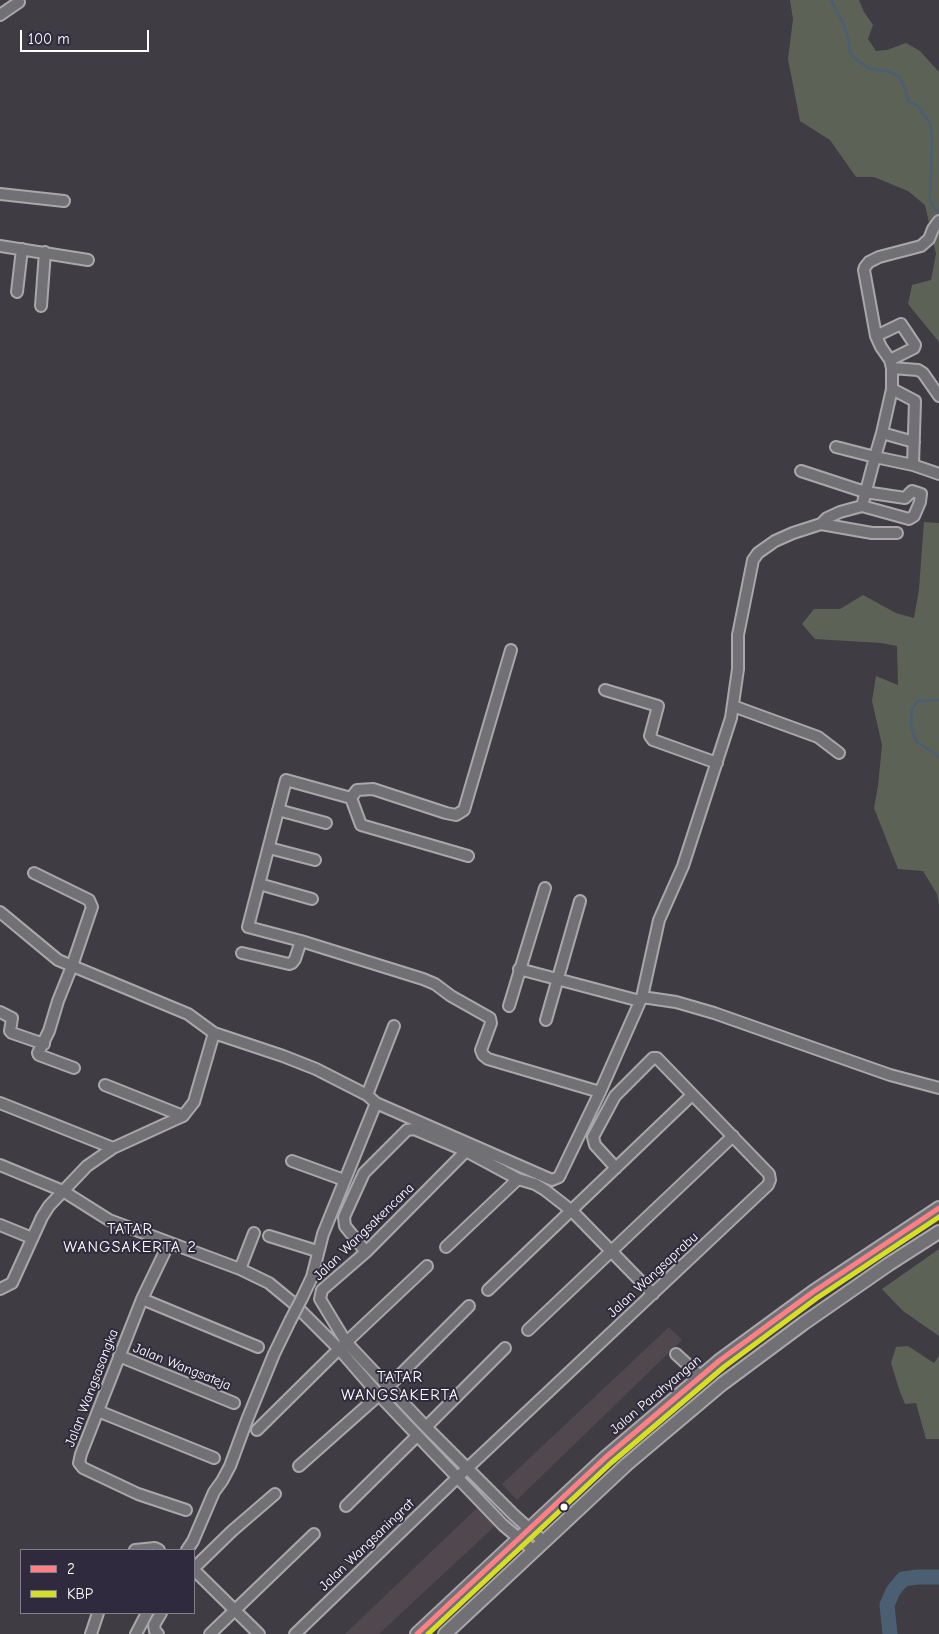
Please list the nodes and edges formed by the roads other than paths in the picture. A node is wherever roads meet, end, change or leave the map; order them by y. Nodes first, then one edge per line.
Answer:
1 (19, 2) dead end
2 (0, 15) edge
3 (0, 194) edge
4 (64, 201) dead end
5 (939, 221) edge
6 (0, 246) edge
7 (22, 249) junction
8 (45, 252) junction
9 (88, 260) dead end
10 (17, 292) dead end
11 (41, 306) dead end
12 (876, 336) junction
13 (891, 364) junction
14 (892, 389) junction
15 (939, 396) edge
16 (882, 433) junction
17 (914, 442) junction
18 (836, 447) dead end
19 (875, 457) junction
20 (912, 465) junction
21 (801, 471) dead end
22 (939, 474) edge
23 (866, 492) junction
24 (862, 506) junction
25 (821, 524) junction
26 (897, 533) dead end
27 (511, 650) dead end
28 (605, 690) dead end
29 (733, 706) junction
30 (839, 753) dead end
31 (717, 763) junction
32 (351, 798) junction
33 (278, 810) junction
34 (326, 823) dead end
35 (268, 848) junction
36 (468, 856) dead end
37 (315, 860) dead end
38 (34, 874) dead end
39 (259, 884) junction
40 (545, 888) dead end
41 (312, 899) dead end
42 (580, 901) dead end
43 (0, 912) edge
44 (301, 941) junction
45 (242, 953) dead end
46 (72, 966) junction
47 (520, 970) junction
48 (557, 980) junction
49 (641, 999) junction
50 (509, 1006) dead end
51 (0, 1012) edge
52 (546, 1020) dead end
53 (394, 1026) dead end
54 (212, 1037) junction
55 (44, 1044) junction
56 (74, 1068) dead end
57 (105, 1085) dead end
58 (939, 1088) edge
59 (600, 1092) junction
60 (692, 1095) junction
61 (367, 1096) junction
62 (0, 1103) edge
63 (376, 1103) junction
64 (183, 1116) junction
65 (733, 1136) junction
66 (113, 1148) junction
67 (466, 1151) junction
68 (292, 1161) dead end
69 (0, 1165) edge
70 (616, 1168) junction
71 (518, 1179) junction
72 (344, 1180) junction
73 (63, 1191) junction
74 (939, 1208) edge
75 (572, 1211) junction
76 (0, 1225) edge
77 (939, 1232) edge
78 (254, 1233) dead end
79 (269, 1236) dead end
80 (32, 1238) junction
81 (169, 1243) junction
82 (446, 1247) dead end
83 (317, 1251) junction
84 (366, 1252) junction
85 (611, 1252) junction
86 (426, 1266) dead end
87 (240, 1269) junction
88 (0, 1289) edge
89 (488, 1290) dead end
90 (653, 1294) junction
91 (142, 1299) junction
92 (469, 1306) dead end
93 (528, 1330) dead end
94 (342, 1345) junction
95 (258, 1347) dead end
96 (505, 1348) dead end
97 (676, 1354) dead end
98 (119, 1356) junction
99 (700, 1376) junction
100 (388, 1387) junction
101 (378, 1394) junction
102 (234, 1403) dead end
103 (98, 1411) junction
104 (426, 1427) junction
105 (257, 1430) dead end
106 (418, 1436) junction
107 (214, 1458) dead end
108 (299, 1466) dead end
109 (468, 1468) junction
110 (458, 1477) junction
111 (274, 1494) dead end
112 (346, 1506) dead end
113 (186, 1510) dead end
114 (514, 1515) junction
115 (503, 1525) junction
116 (530, 1528) junction
117 (314, 1534) dead end
118 (519, 1537) junction
119 (538, 1546) junction
120 (187, 1549) edge
121 (195, 1568) edge
122 (195, 1570) edge
123 (236, 1610) junction
124 (98, 1614) edge
125 (146, 1614) edge
126 (160, 1614) edge
127 (91, 1634) edge
128 (136, 1634) edge
129 (158, 1634) edge
130 (210, 1634) edge
131 (259, 1634) edge
132 (295, 1634) edge
133 (417, 1634) edge
134 (445, 1634) edge

1 - 2 street
3 - 4 street
5 - 12 street
6 - 7 street
7 - 8 street
7 - 10 street
8 - 9 street
8 - 11 street
12 - 13 street
12 - 13 street
13 - 14 street
13 - 15 street
14 - 16 street
14 - 17 street
16 - 17 street
16 - 19 street
17 - 20 street
18 - 19 street
19 - 20 street
19 - 23 street
20 - 22 street
21 - 23 street
23 - 24 street
23 - 24 street
24 - 25 street
25 - 26 street
25 - 29 street
27 - 32 street
28 - 31 street
29 - 30 street
29 - 31 street
31 - 49 street
32 - 33 street
32 - 36 street
33 - 34 street
33 - 35 street
35 - 37 street
35 - 39 street
38 - 46 street
39 - 41 street
39 - 44 street
40 - 47 street
42 - 48 street
43 - 46 street
44 - 45 street
44 - 59 street
46 - 54 street
46 - 55 street
47 - 48 street
47 - 50 street
48 - 49 street
48 - 52 street
49 - 58 street
49 - 59 street
51 - 55 street
53 - 61 street
54 - 61 street
54 - 64 street
55 - 56 street
57 - 64 street
59 - 63 street
60 - 65 street, Jalan Wangsaprabu
60 - 70 street
60 - 70 street, Jalan Wangsaprabu
61 - 63 street
62 - 66 street
63 - 72 street
64 - 66 street
65 - 85 street
65 - 90 street, Jalan Wangsaprabu
66 - 73 street
67 - 71 street
67 - 84 street, Jalan Wangsakencana
67 - 84 street
68 - 72 street
69 - 73 street
70 - 75 street
71 - 75 street
71 - 82 street
72 - 83 street
73 - 80 street
73 - 81 street
74 - 99 main road, Jalan Parahyangan
75 - 85 street
75 - 89 street
76 - 80 street
77 - 119 main road
78 - 87 street
79 - 83 street
80 - 88 street
81 - 87 street
81 - 91 street, Jalan Wangsasangka
83 - 120 street, bridge
84 - 94 street, Jalan Wangsakencana
85 - 90 street
85 - 93 street
86 - 94 street
87 - 94 street
90 - 109 street, Jalan Wangsaprabu
91 - 95 street
91 - 98 street, Jalan Wangsasangka
92 - 100 street
94 - 100 street
94 - 101 street
94 - 105 street
96 - 104 street
97 - 99 street
98 - 102 street, Jalan Wangsateja
98 - 103 street, Jalan Wangsasangka
99 - 116 main road, Jalan Parahyangan
100 - 101 street
100 - 104 street
101 - 106 street
101 - 108 street
103 - 107 street
103 - 113 street, Jalan Wangsasangka
104 - 109 street
106 - 110 street
106 - 112 street
109 - 110 street, Jalan Wangsaprabu
109 - 114 street
110 - 115 street
110 - 132 street, Jalan Wangsaningrat
111 - 121 street
114 - 115 street
114 - 116 street
115 - 118 street
116 - 118 main road, Jalan Parahyangan
116 - 119 street
117 - 123 street
118 - 119 street
118 - 133 main road, Jalan Parahyangan
119 - 134 main road
122 - 123 street
123 - 130 street
123 - 131 street
124 - 127 street
125 - 128 street
126 - 129 street

